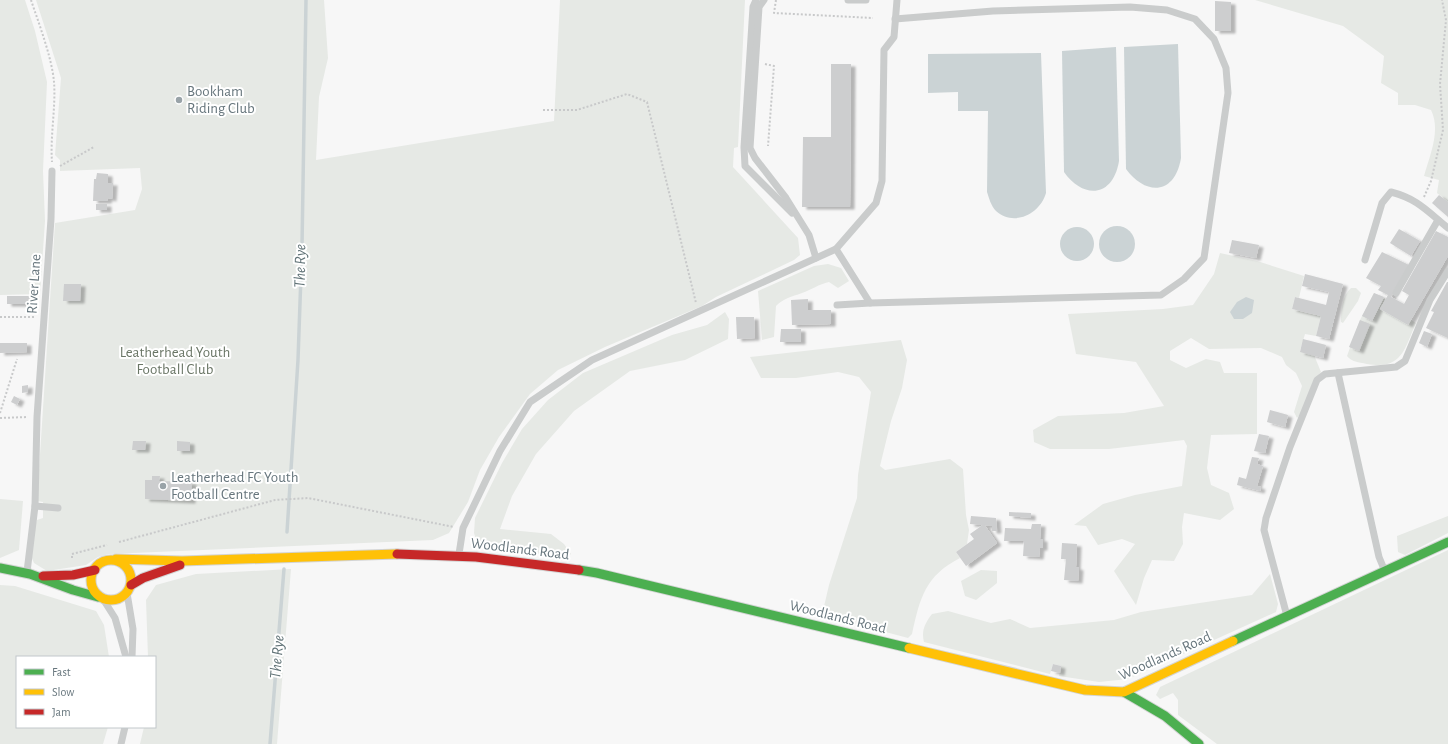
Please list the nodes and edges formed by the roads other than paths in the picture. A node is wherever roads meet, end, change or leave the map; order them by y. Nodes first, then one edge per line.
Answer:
1 (756, 0) edge
2 (848, 0) edge
3 (866, 0) edge
4 (897, 0) edge
5 (767, 1) edge
6 (895, 19) junction
7 (755, 158) junction
8 (745, 160) junction
9 (52, 171) road end
10 (797, 217) junction
11 (1438, 220) junction
12 (1448, 228) edge
13 (836, 249) junction
14 (816, 258) junction
15 (1364, 260) dead end
16 (1448, 271) edge
17 (1396, 293) dead end
18 (870, 303) junction
19 (838, 305) dead end
20 (1338, 373) junction
21 (35, 506) junction
22 (58, 508) dead end
23 (1448, 542) edge
24 (458, 556) junction
25 (116, 559) junction
26 (190, 562) junction
27 (0, 568) edge
28 (95, 570) junction
29 (1385, 572) junction
30 (31, 574) junction
31 (129, 589) junction
32 (101, 598) junction
33 (1287, 616) junction
34 (126, 656) edge
35 (132, 656) edge
36 (1124, 692) junction
37 (125, 728) edge
38 (121, 744) edge
39 (1199, 744) edge

1 - 8 lane
2 - 3 lane
4 - 6 lane
5 - 7 lane
6 - 13 lane
6 - 18 lane
7 - 8 lane
7 - 10 lane
8 - 10 lane
9 - 21 lane, River Lane
10 - 14 lane
11 - 12 lane
11 - 15 lane
11 - 17 lane
13 - 14 lane
13 - 18 lane
14 - 24 lane
16 - 20 lane
18 - 19 lane
20 - 29 lane
20 - 33 lane
21 - 22 lane
21 - 30 lane, River Lane
23 - 29 main road, Woodlands Road
24 - 26 main road, Woodlands Road
24 - 36 main road, Woodlands Road
25 - 26 main road, Woodlands Road
25 - 28 main road
25 - 31 main road
26 - 31 main road, Woodlands Road
27 - 30 main road
28 - 30 main road
28 - 32 main road
29 - 33 main road, Woodlands Road
30 - 32 main road
31 - 32 main road
31 - 35 lane
32 - 34 lane
33 - 36 main road, Woodlands Road
36 - 39 main road
37 - 38 lane

